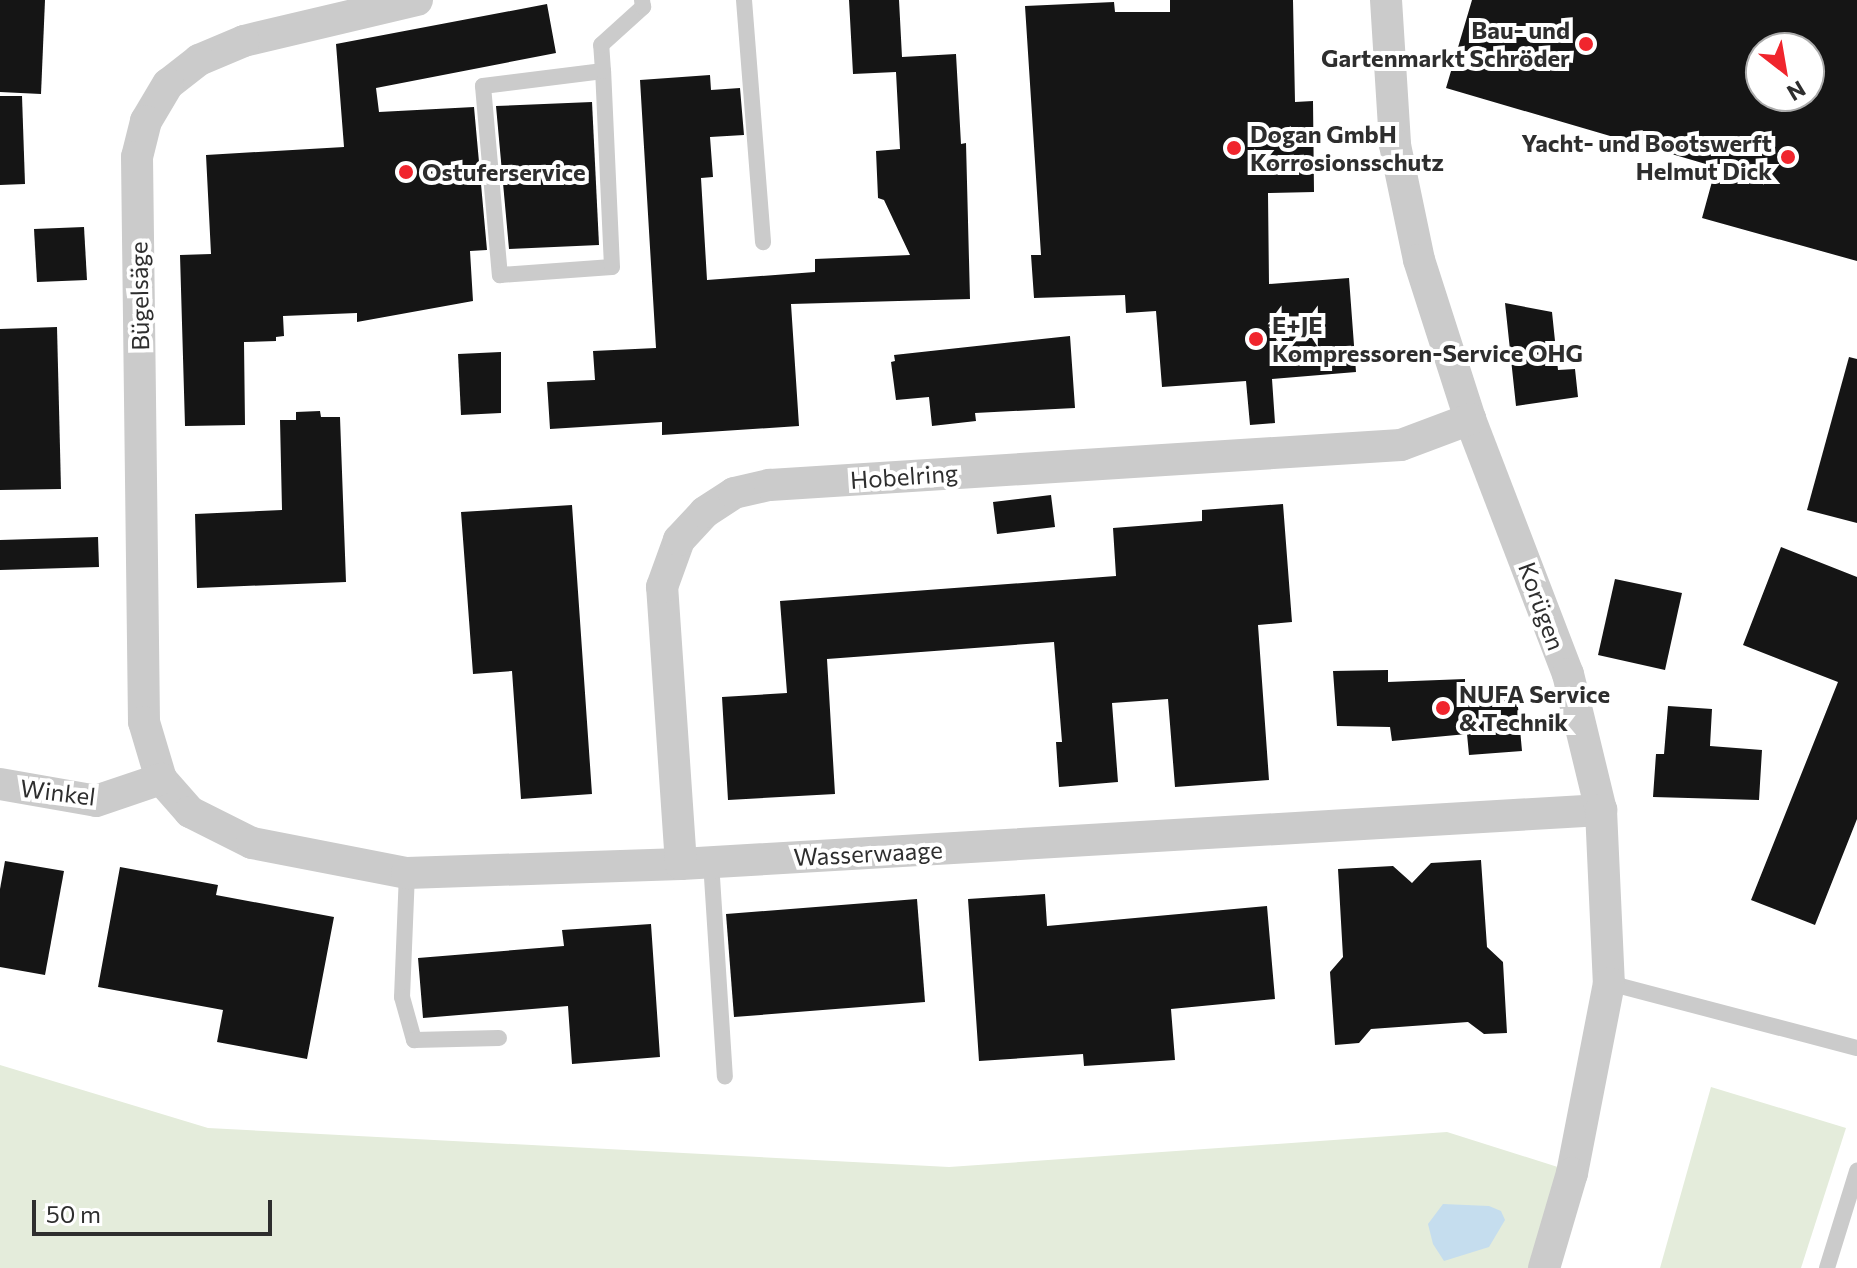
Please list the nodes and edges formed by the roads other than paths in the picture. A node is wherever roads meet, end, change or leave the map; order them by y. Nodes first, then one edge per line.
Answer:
1 (417, 0) edge
2 (642, 0) edge
3 (744, 0) edge
4 (1386, 0) edge
5 (603, 71) junction
6 (763, 242) dead end
7 (1470, 419) junction
8 (161, 779) junction
9 (0, 784) edge
10 (1601, 810) junction
11 (696, 863) junction
12 (407, 873) junction
13 (1609, 983) junction
14 (499, 1038) dead end
15 (1857, 1048) edge
16 (725, 1077) dead end
17 (1857, 1171) edge
18 (1544, 1268) edge
19 (1827, 1268) edge

1 - 8 street, Bügelsäge
2 - 5 lane
3 - 6 lane
4 - 7 street, Korügen
5 - 5 lane
7 - 10 street, Korügen
7 - 11 street, Hobelring
8 - 9 street, Winkel
8 - 12 street, Wasserwaage
10 - 11 street, Wasserwaage
10 - 13 street, Korügen
11 - 12 street, Wasserwaage
11 - 16 lane
12 - 14 lane
13 - 15 lane
13 - 18 street, Korügen
17 - 19 lane

